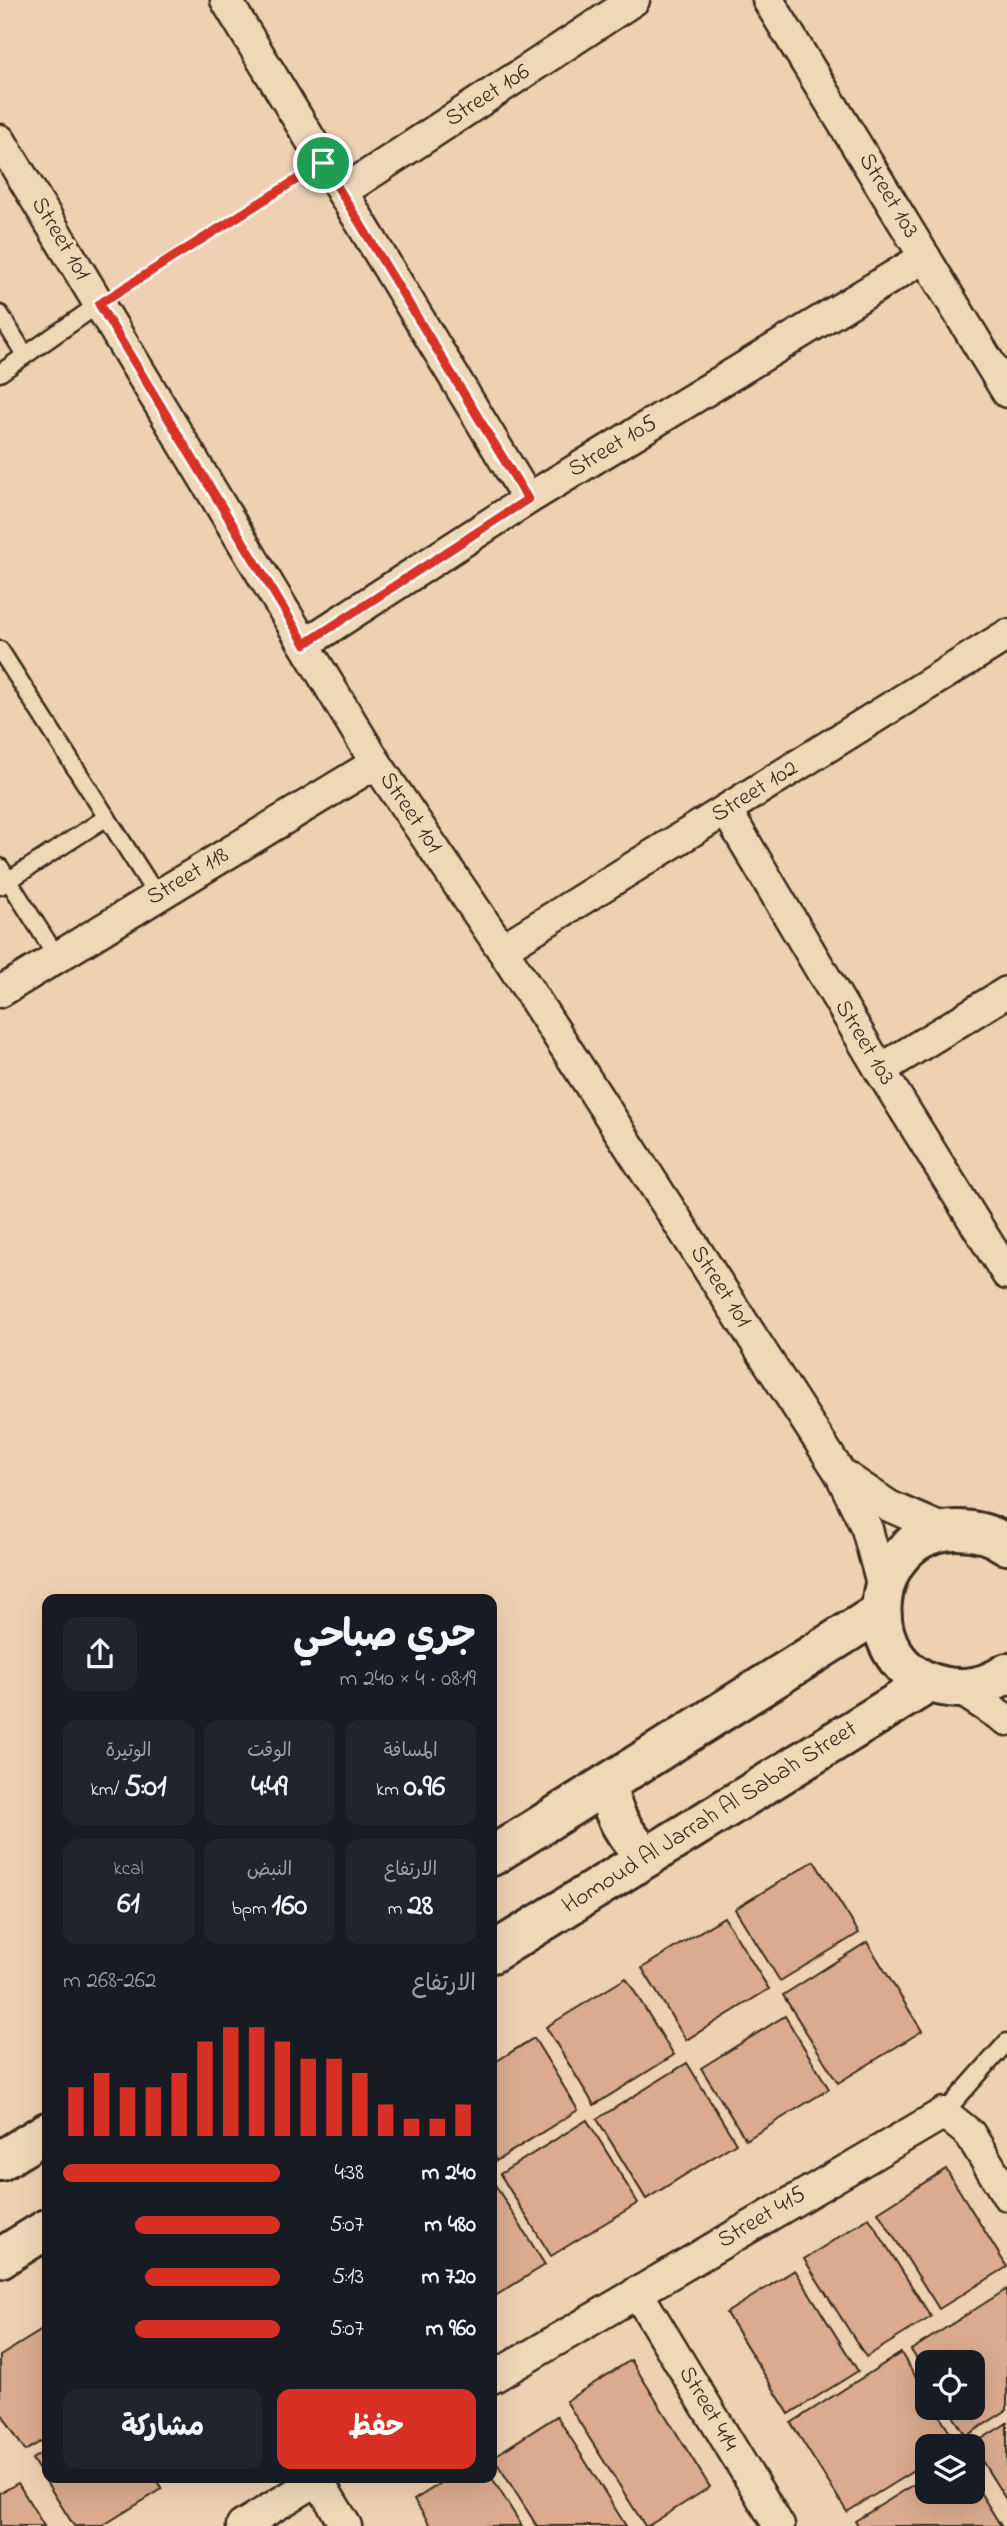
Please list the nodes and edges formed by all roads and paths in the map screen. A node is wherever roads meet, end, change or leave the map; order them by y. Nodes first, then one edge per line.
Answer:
1 (226, 0) edge
2 (635, 0) edge
3 (768, 0) edge
4 (0, 139) edge
5 (323, 163) junction
6 (342, 192) junction
7 (925, 257) junction
8 (99, 304) junction
9 (0, 314) edge
10 (25, 355) junction
11 (0, 373) edge
12 (1007, 393) edge
13 (528, 499) junction
14 (1007, 635) edge
15 (305, 644) junction
16 (0, 650) edge
17 (376, 763) junction
18 (726, 810) junction
19 (107, 817) junction
20 (3, 878) edge
21 (157, 895) junction
22 (502, 949) junction
23 (57, 957) junction
24 (0, 992) edge
25 (1007, 992) edge
26 (880, 1070) junction
27 (1007, 1274) edge
28 (840, 1473) junction
29 (944, 1530) junction
30 (1004, 1539) edge
31 (881, 1600) junction
32 (1007, 1673) edge
33 (945, 1686) junction
34 (1007, 1720) edge
35 (607, 1785) junction
36 (497, 1853) edge
37 (648, 1857) junction
38 (497, 1951) edge
39 (1007, 2042) edge
40 (944, 2113) junction
41 (42, 2135) edge
42 (0, 2161) edge
43 (1007, 2195) edge
44 (42, 2232) edge
45 (0, 2258) edge
46 (637, 2292) junction
47 (497, 2375) edge
48 (313, 2483) edge
49 (322, 2483) edge
50 (242, 2526) edge
51 (346, 2526) edge
52 (779, 2526) edge

1 - 5 street
2 - 6 street, Street 106
3 - 7 street, Street 103
4 - 8 street, Street 101
5 - 6 street
5 - 8 path
6 - 13 street
7 - 12 street, Street 103
7 - 13 street, Street 105
8 - 10 lane
8 - 15 street, Street 101
9 - 10 lane
10 - 11 lane
13 - 15 street, Street 105
14 - 18 street, Street 102
15 - 17 street, Street 101
16 - 19 lane
17 - 21 street, Street 118
17 - 22 street, Street 101
18 - 22 street, Street 102
18 - 26 street, Street 103
19 - 20 lane
19 - 21 lane
20 - 23 lane
21 - 23 street, Street 118
22 - 28 street, Street 101
23 - 24 street, Street 118
25 - 26 street
26 - 27 street, Street 103
28 - 29 street, Street 101
28 - 31 street, Street 101
29 - 30 street
29 - 31 street
31 - 33 street
31 - 35 street
32 - 33 street, Homoud Al Jarrah Al Sabah Street
33 - 34 street
33 - 37 street, Homoud Al Jarrah Al Sabah Street
35 - 36 street
35 - 37 street
37 - 38 street, Homoud Al Jarrah Al Sabah Street
39 - 40 lane
40 - 43 street
40 - 46 street, Street 415
41 - 42 street
44 - 45 street
46 - 47 street, Street 415
46 - 52 street, Street 414
48 - 50 street
49 - 51 street

